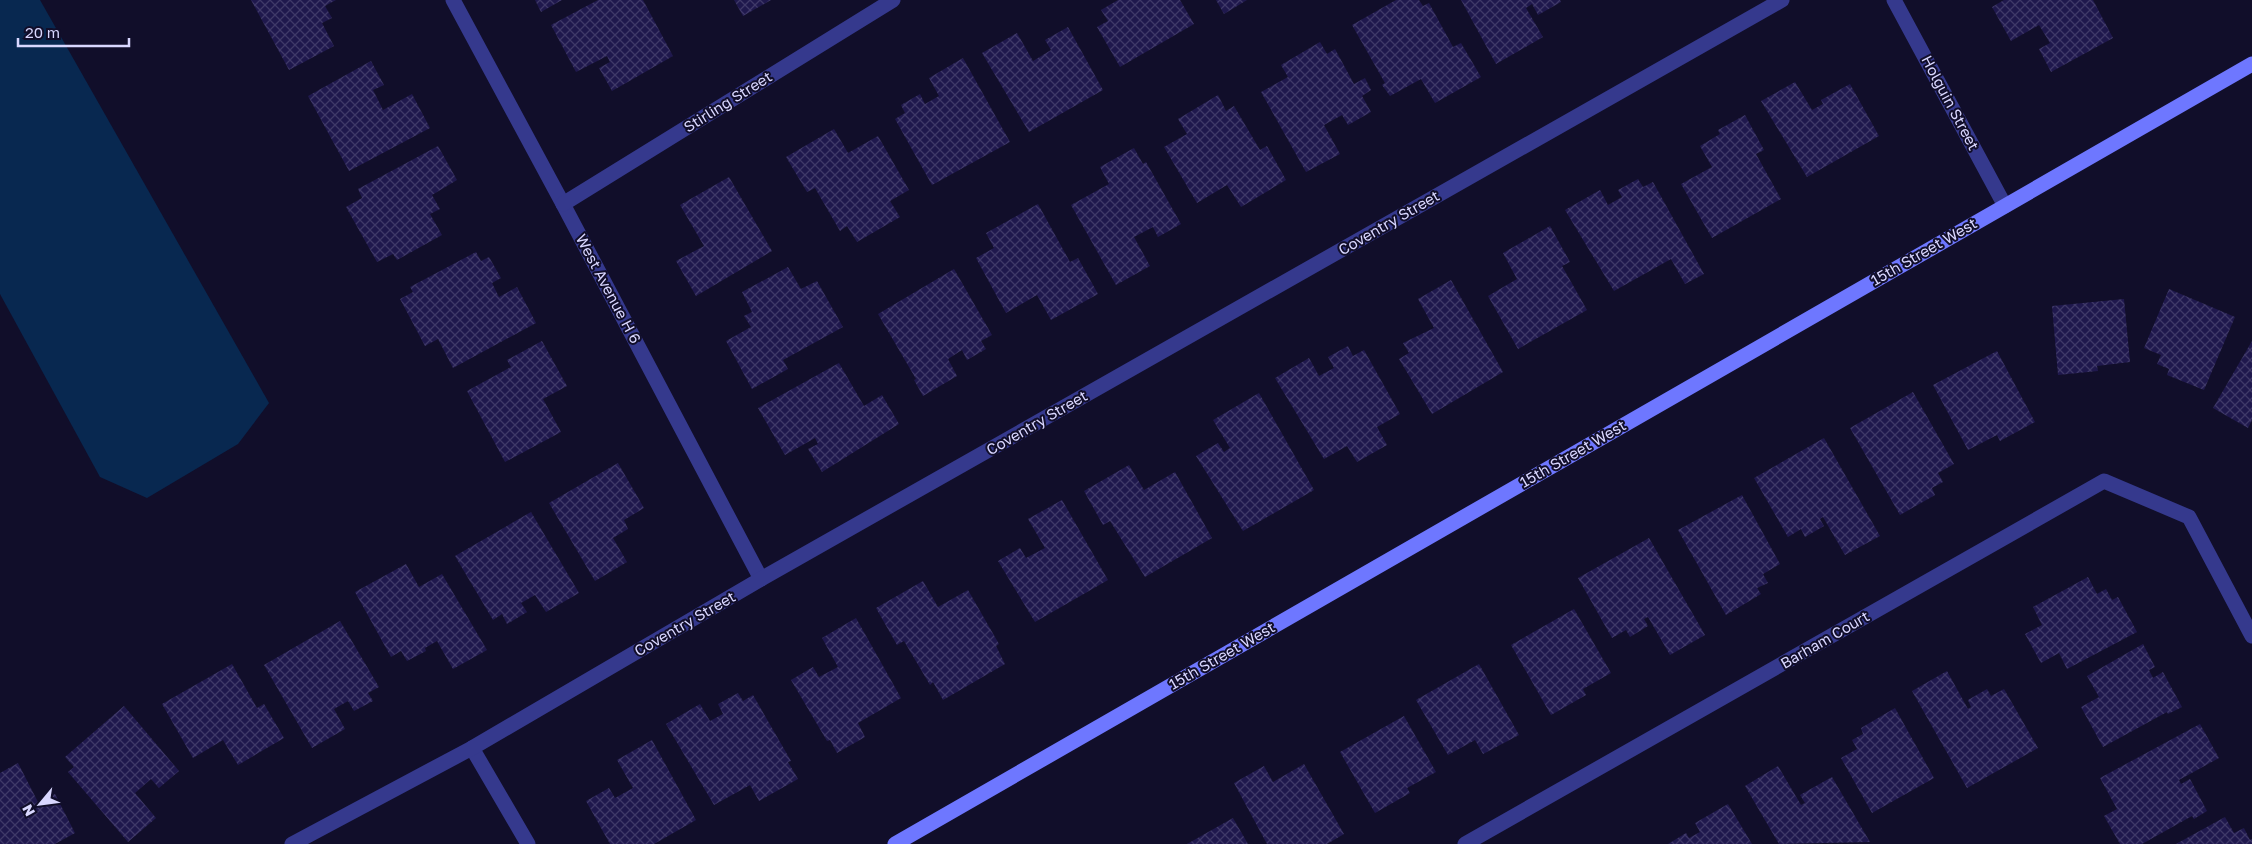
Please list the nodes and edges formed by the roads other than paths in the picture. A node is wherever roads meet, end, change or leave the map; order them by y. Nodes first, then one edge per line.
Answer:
1 (453, 0) edge
2 (893, 0) edge
3 (1782, 0) edge
4 (1894, 0) edge
5 (2252, 64) edge
6 (563, 204) junction
7 (2005, 206) junction
8 (760, 579) junction
9 (2252, 636) edge
10 (472, 748) junction
11 (292, 844) edge
12 (528, 844) edge
13 (894, 844) edge
14 (1465, 844) edge

1 - 6 street, West Avenue H 6
2 - 6 street, Stirling Street
3 - 8 street, Coventry Street
4 - 7 street, Holguin Street
5 - 7 street, 15th Street West
6 - 8 street, West Avenue H 6
7 - 13 street, 15th Street West
8 - 10 street, Coventry Street
9 - 14 street, Barham Court
10 - 11 street, Coventry Street
10 - 12 street

